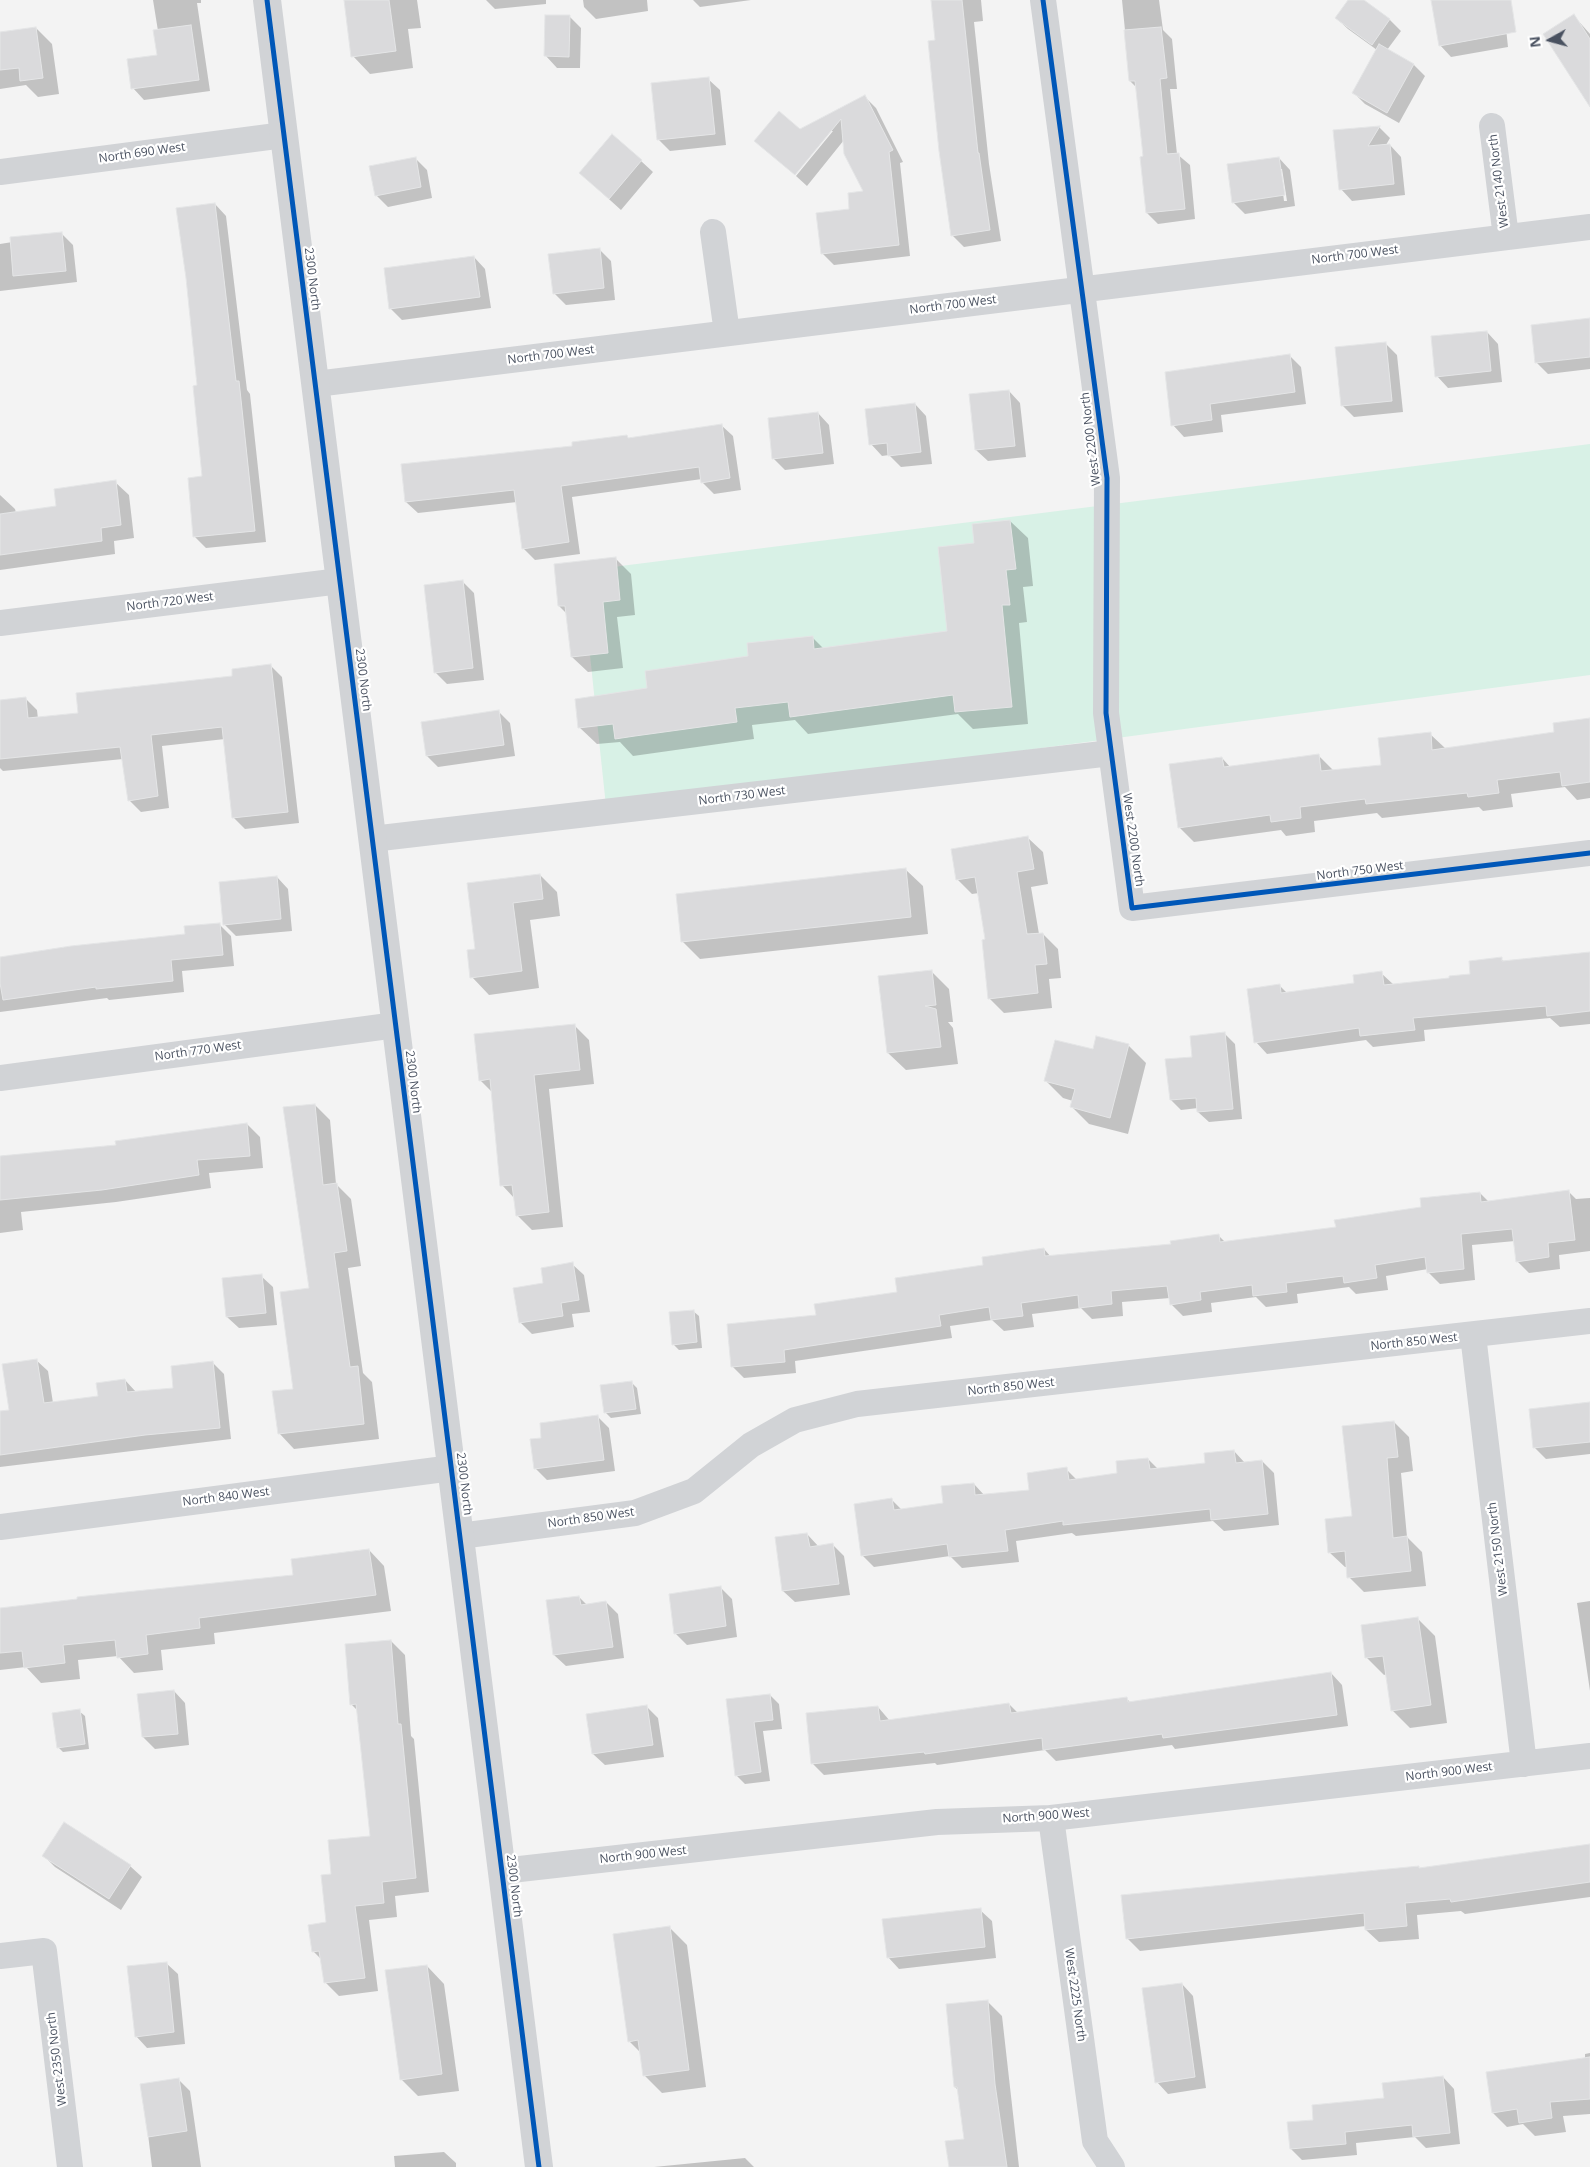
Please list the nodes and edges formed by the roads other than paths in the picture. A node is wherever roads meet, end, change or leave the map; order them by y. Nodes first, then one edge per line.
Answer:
1 (267, 0) edge
2 (1043, 0) edge
3 (1492, 126) dead end
4 (284, 135) junction
5 (0, 172) edge
6 (1590, 226) edge
7 (713, 232) dead end
8 (1506, 237) junction
9 (1082, 289) junction
10 (727, 333) junction
11 (316, 384) junction
12 (340, 582) junction
13 (0, 623) edge
14 (1111, 753) junction
15 (372, 839) junction
16 (1590, 854) edge
17 (1132, 908) joint
18 (396, 1025) junction
19 (0, 1078) edge
20 (1590, 1321) edge
21 (1473, 1335) junction
22 (452, 1468) junction
23 (0, 1527) edge
24 (460, 1536) junction
25 (1590, 1756) edge
26 (1524, 1764) junction
27 (1052, 1818) junction
28 (502, 1871) junction
29 (0, 1956) edge
30 (70, 2167) edge
31 (539, 2167) edge
32 (1112, 2167) edge

1 - 4 street, 2300 North
2 - 9 street, West 2200 North
3 - 8 street, West 2140 North
4 - 5 street, North 690 West
4 - 11 street, 2300 North
6 - 8 street, North 700 West
7 - 10 street
8 - 9 street, North 700 West
9 - 10 street, North 700 West
9 - 14 street, West 2200 North
10 - 11 street, North 700 West
11 - 12 street, 2300 North
12 - 13 street, North 720 West
12 - 15 street, 2300 North
14 - 15 street, North 730 West
14 - 17 street, West 2200 North
15 - 18 street, 2300 North
16 - 17 street, North 750 West
18 - 19 street, North 770 West
18 - 22 street, 2300 North
20 - 21 street, North 850 West
21 - 24 street, North 850 West
21 - 26 street, West 2150 North
22 - 23 street, North 840 West
22 - 24 street, 2300 North
24 - 28 street, 2300 North
25 - 26 street, North 900 West
26 - 27 street, North 900 West
27 - 28 street, North 900 West
27 - 32 street, West 2225 North
28 - 31 street, 2300 North
29 - 30 street, West 2350 North

